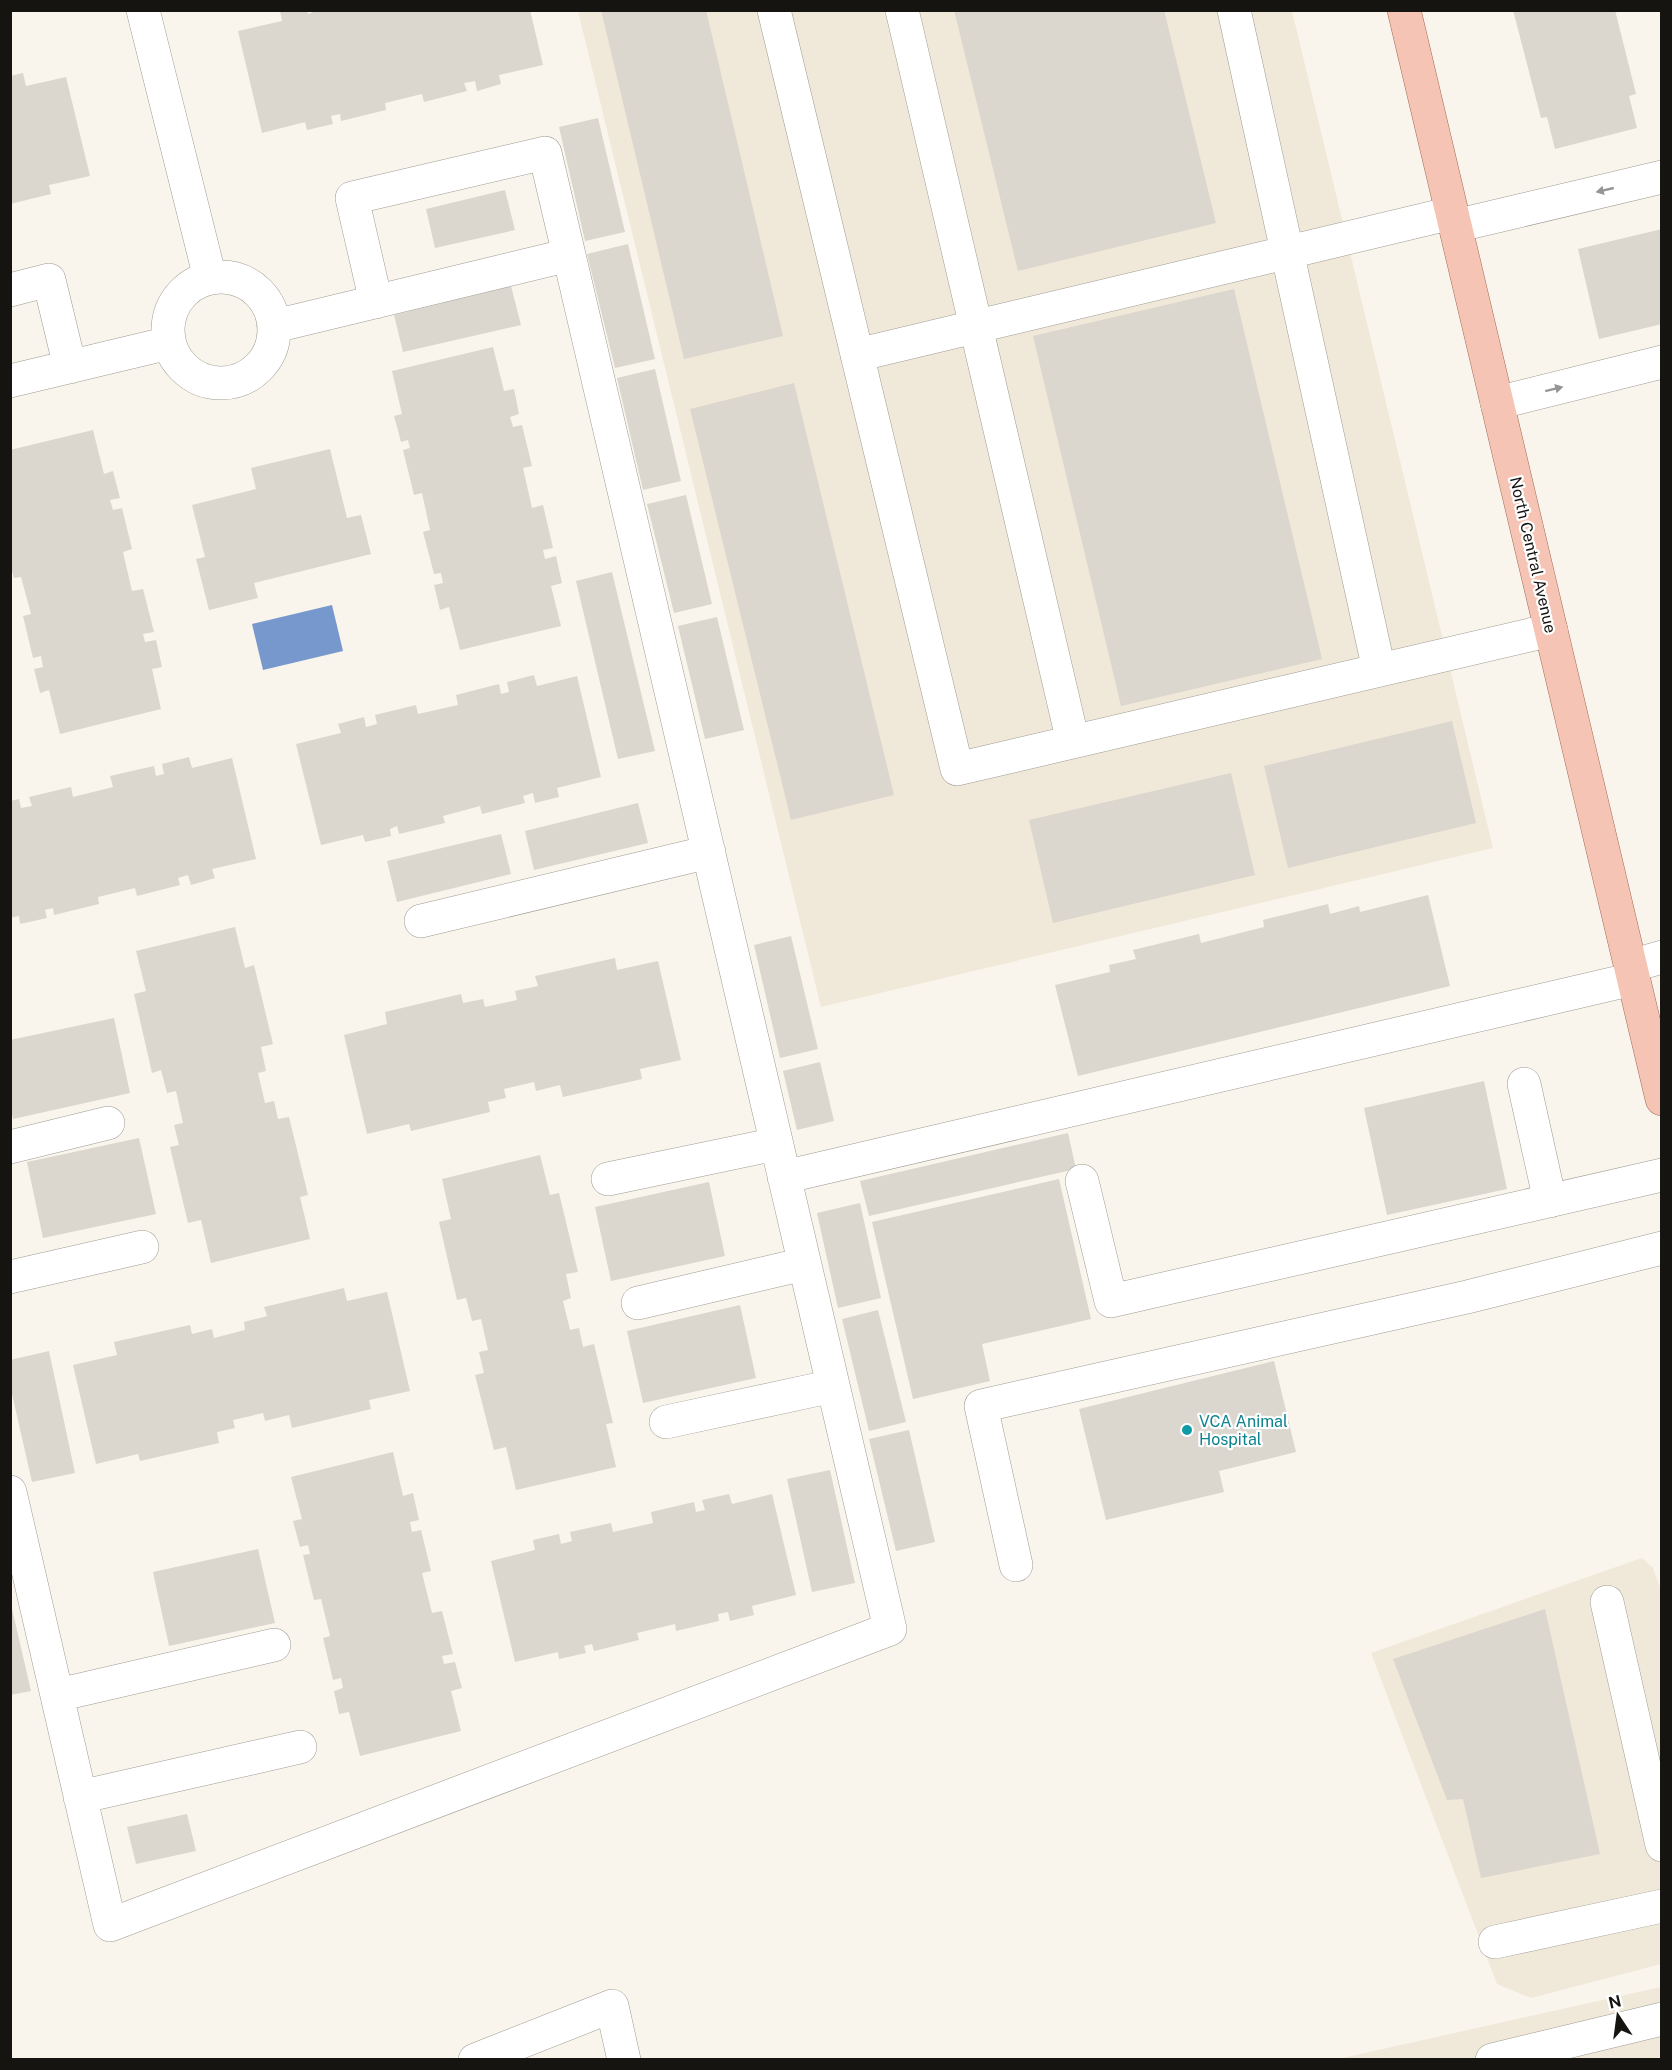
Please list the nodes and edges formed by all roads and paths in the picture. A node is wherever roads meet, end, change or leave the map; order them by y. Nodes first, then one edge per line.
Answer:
1 (142, 10) edge
2 (774, 10) edge
3 (902, 10) edge
4 (1234, 10) edge
5 (1404, 10) edge
6 (1662, 177) edge
7 (1454, 220) junction
8 (1287, 253) junction
9 (569, 255) junction
10 (210, 278) junction
11 (10, 290) edge
12 (376, 302) junction
13 (275, 326) junction
14 (976, 326) junction
15 (169, 343) junction
16 (857, 355) junction
17 (1662, 362) edge
18 (70, 367) junction
19 (10, 381) edge
20 (1497, 403) junction
21 (1551, 630) junction
22 (1379, 670) junction
23 (1073, 742) junction
24 (709, 852) junction
25 (421, 921) dead end
26 (1662, 957) edge
27 (1632, 972) junction
28 (1524, 1084) dead end
29 (1662, 1099) edge
30 (108, 1123) dead end
31 (776, 1144) junction
32 (10, 1147) edge
33 (1662, 1175) edge
34 (784, 1177) junction
35 (608, 1179) dead end
36 (1082, 1181) dead end
37 (1550, 1201) junction
38 (142, 1247) dead end
39 (1662, 1248) edge
40 (804, 1264) junction
41 (10, 1277) edge
42 (638, 1303) dead end
43 (833, 1386) junction
44 (666, 1422) dead end
45 (10, 1492) edge
46 (1016, 1565) dead end
47 (1607, 1602) dead end
48 (274, 1645) dead end
49 (57, 1695) junction
50 (300, 1747) dead end
51 (80, 1797) junction
52 (1662, 1845) edge
53 (1662, 1906) edge
54 (1495, 1942) dead end
55 (1662, 2019) edge
56 (1577, 2050) edge
57 (475, 2060) edge
58 (624, 2060) edge
59 (1491, 2060) edge

1 - 10 lane
2 - 16 lane
3 - 14 lane
4 - 8 lane
5 - 7 main road, North Central Avenue
6 -> 7 lane
7 - 8 lane
7 - 20 main road, North Central Avenue
8 - 14 lane
8 - 22 lane
9 - 12 lane
9 - 12 lane
9 - 24 lane
10 - 13 lane
10 - 15 lane
11 - 18 lane
12 - 13 lane
13 - 15 lane
14 - 16 lane
14 - 23 lane
15 - 18 lane
16 - 23 lane
20 -> 17 lane
18 - 19 lane
20 - 21 main road, North Central Avenue
21 - 22 lane
21 - 27 main road, North Central Avenue
22 - 23 lane
24 - 25 lane
24 - 31 lane
26 - 27 lane
27 - 29 main road, North Central Avenue
27 - 34 lane
28 - 37 lane
30 - 32 lane
31 - 34 lane
31 - 35 lane
33 - 37 lane
34 - 40 lane
36 - 37 lane
38 - 41 lane
39 - 46 lane
40 - 42 lane
40 - 43 lane
43 - 44 lane
43 - 51 lane
45 - 49 lane
47 - 52 lane
48 - 49 lane
49 - 51 lane
50 - 51 lane
53 - 54 lane
55 - 56 lane
56 - 59 lane
57 - 58 lane

